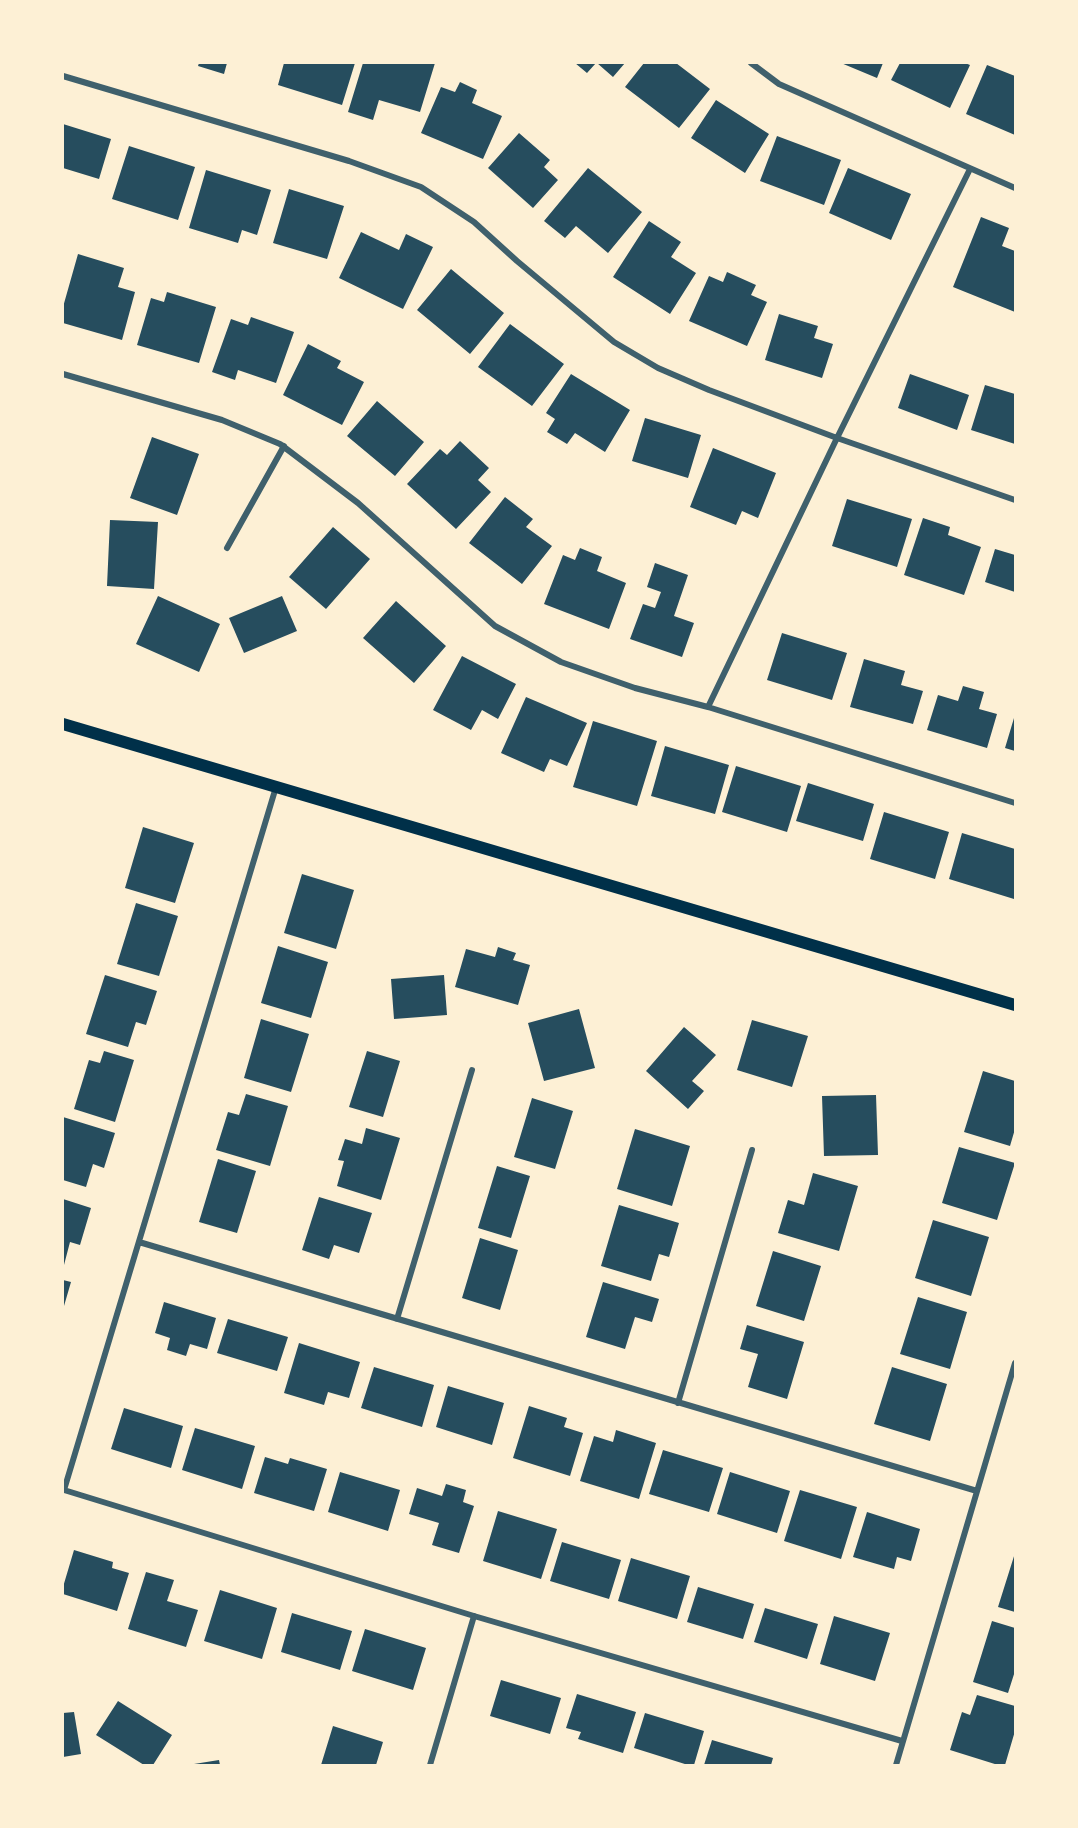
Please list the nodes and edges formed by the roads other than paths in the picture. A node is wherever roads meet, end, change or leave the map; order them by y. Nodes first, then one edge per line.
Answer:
1 (751, 63) edge
2 (63, 76) edge
3 (970, 169) junction
4 (1015, 188) edge
5 (63, 374) edge
6 (837, 438) junction
7 (284, 446) junction
8 (1015, 500) edge
9 (227, 548) dead end
10 (708, 707) junction
11 (63, 724) edge
12 (276, 787) junction
13 (1015, 803) edge
14 (1015, 1005) edge
15 (472, 1070) dead end
16 (752, 1150) dead end
17 (138, 1242) junction
18 (398, 1319) junction
19 (1015, 1363) edge
20 (678, 1403) junction
21 (64, 1490) edge
22 (977, 1491) junction
23 (474, 1616) junction
24 (902, 1741) junction
25 (430, 1765) edge
26 (896, 1765) edge

1 - 3 street
2 - 6 street
3 - 4 street
3 - 6 street
5 - 7 street
6 - 8 street
6 - 10 street
7 - 9 street
7 - 10 street
10 - 13 street
11 - 12 main road
12 - 14 main road
12 - 17 street
15 - 18 street
16 - 20 street
17 - 18 street
17 - 21 street
18 - 20 street
19 - 22 street
20 - 22 street
21 - 23 street
22 - 24 street
23 - 24 street
23 - 25 street
24 - 26 street

